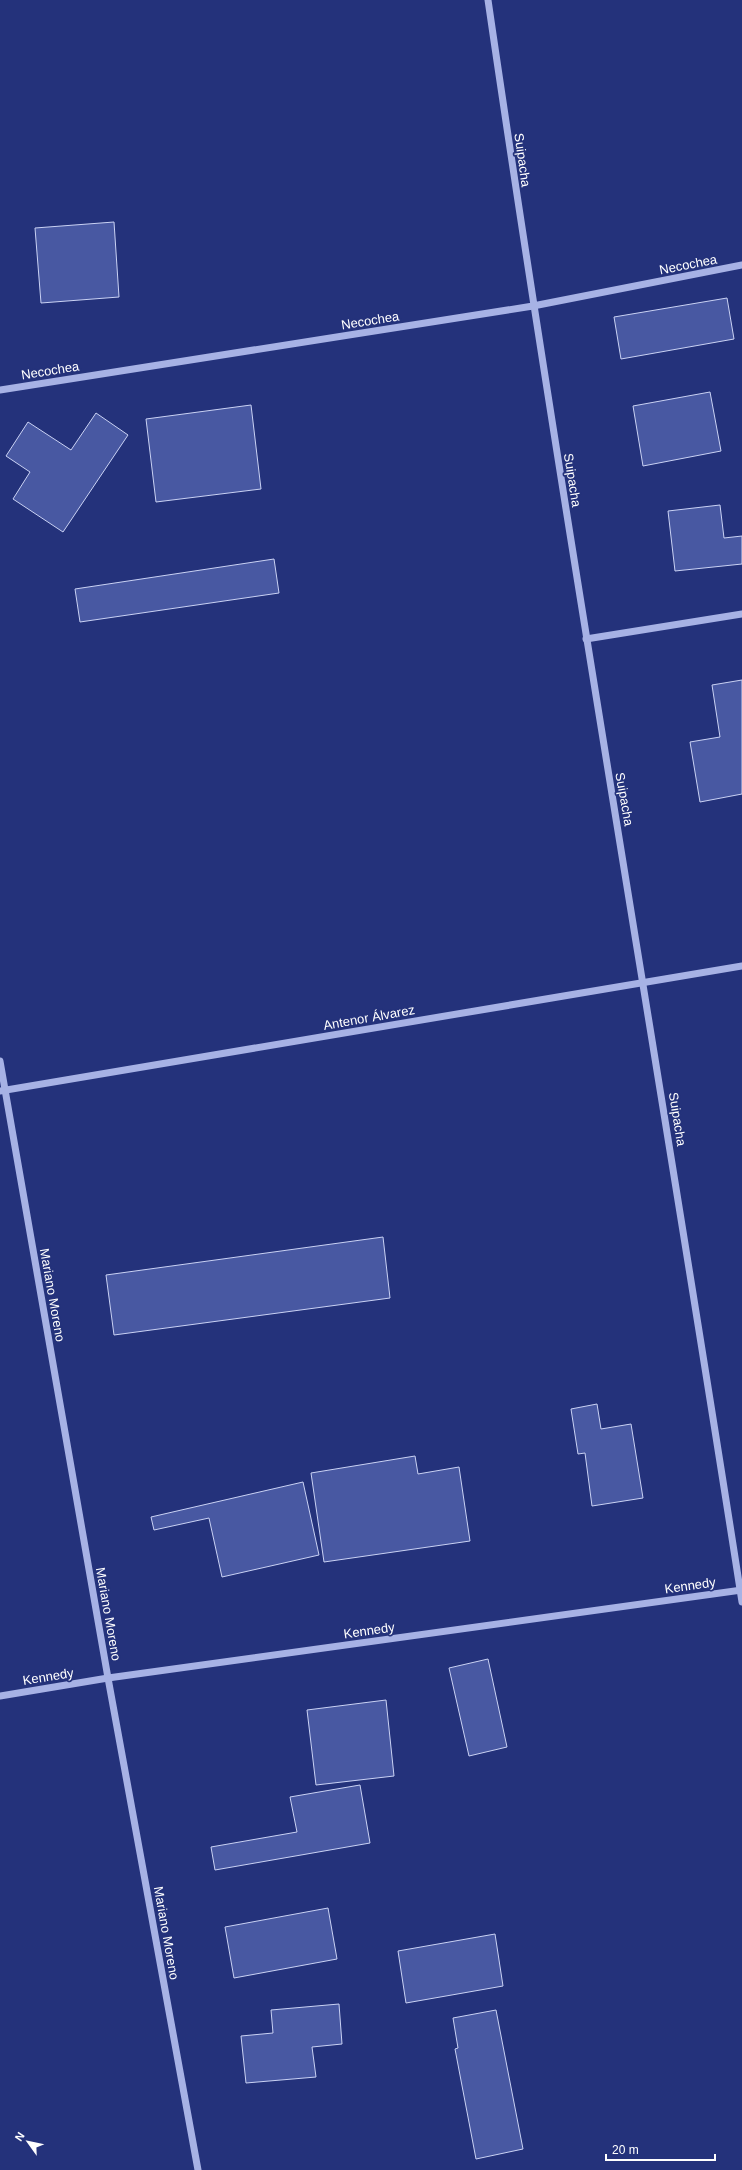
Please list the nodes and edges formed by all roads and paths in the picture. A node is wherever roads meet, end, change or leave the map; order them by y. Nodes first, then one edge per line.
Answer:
1 (488, 0) edge
2 (742, 265) edge
3 (533, 306) junction
4 (0, 390) edge
5 (742, 614) edge
6 (586, 639) junction
7 (742, 966) edge
8 (644, 984) junction
9 (0, 1061) edge
10 (2, 1091) edge
11 (741, 1590) edge
12 (742, 1602) edge
13 (108, 1678) junction
14 (0, 1696) edge
15 (198, 2170) edge

1 - 3 street, Suipacha
2 - 3 street, Necochea
3 - 4 street, Necochea
3 - 6 street, Suipacha
5 - 6 street
6 - 8 street, Suipacha
7 - 8 street, Antenor Álvarez
8 - 10 street, Antenor Álvarez
8 - 11 street, Suipacha
9 - 10 street, Mariano Moreno
10 - 13 street, Mariano Moreno
11 - 12 street, Suipacha
11 - 13 street, Kennedy
13 - 14 street, Kennedy
13 - 15 street, Mariano Moreno

